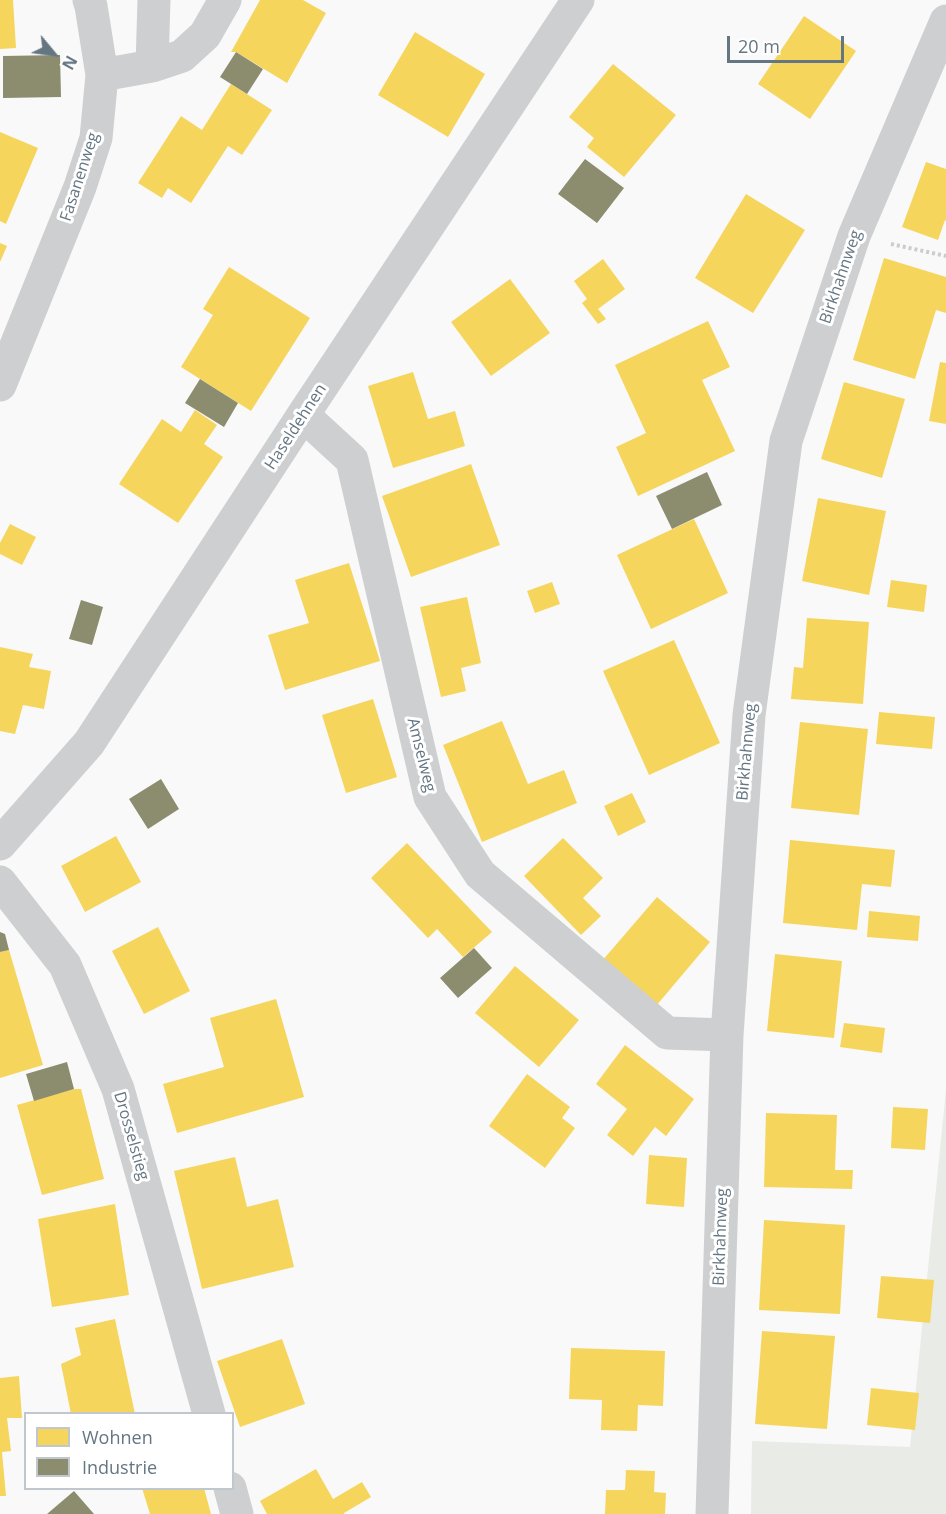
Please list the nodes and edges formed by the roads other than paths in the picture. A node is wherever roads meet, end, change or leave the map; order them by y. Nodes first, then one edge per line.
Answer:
1 (89, 0) edge
2 (154, 0) edge
3 (225, 0) edge
4 (578, 0) edge
5 (946, 21) edge
6 (152, 66) junction
7 (102, 75) junction
8 (0, 385) edge
9 (303, 416) junction
10 (0, 844) edge
11 (0, 882) edge
12 (727, 1035) junction
13 (209, 1412) edge
14 (231, 1490) edge
15 (237, 1514) edge
16 (712, 1514) edge

1 - 7 street, Fasanenweg
2 - 6 street
3 - 6 street
4 - 9 street, Haseldehnen
5 - 12 street, Birkhahnweg
6 - 7 street
7 - 8 street, Fasanenweg
9 - 10 street, Haseldehnen
9 - 12 street, Amselweg
11 - 13 street, Drosselstieg
12 - 16 street, Birkhahnweg
14 - 15 street

